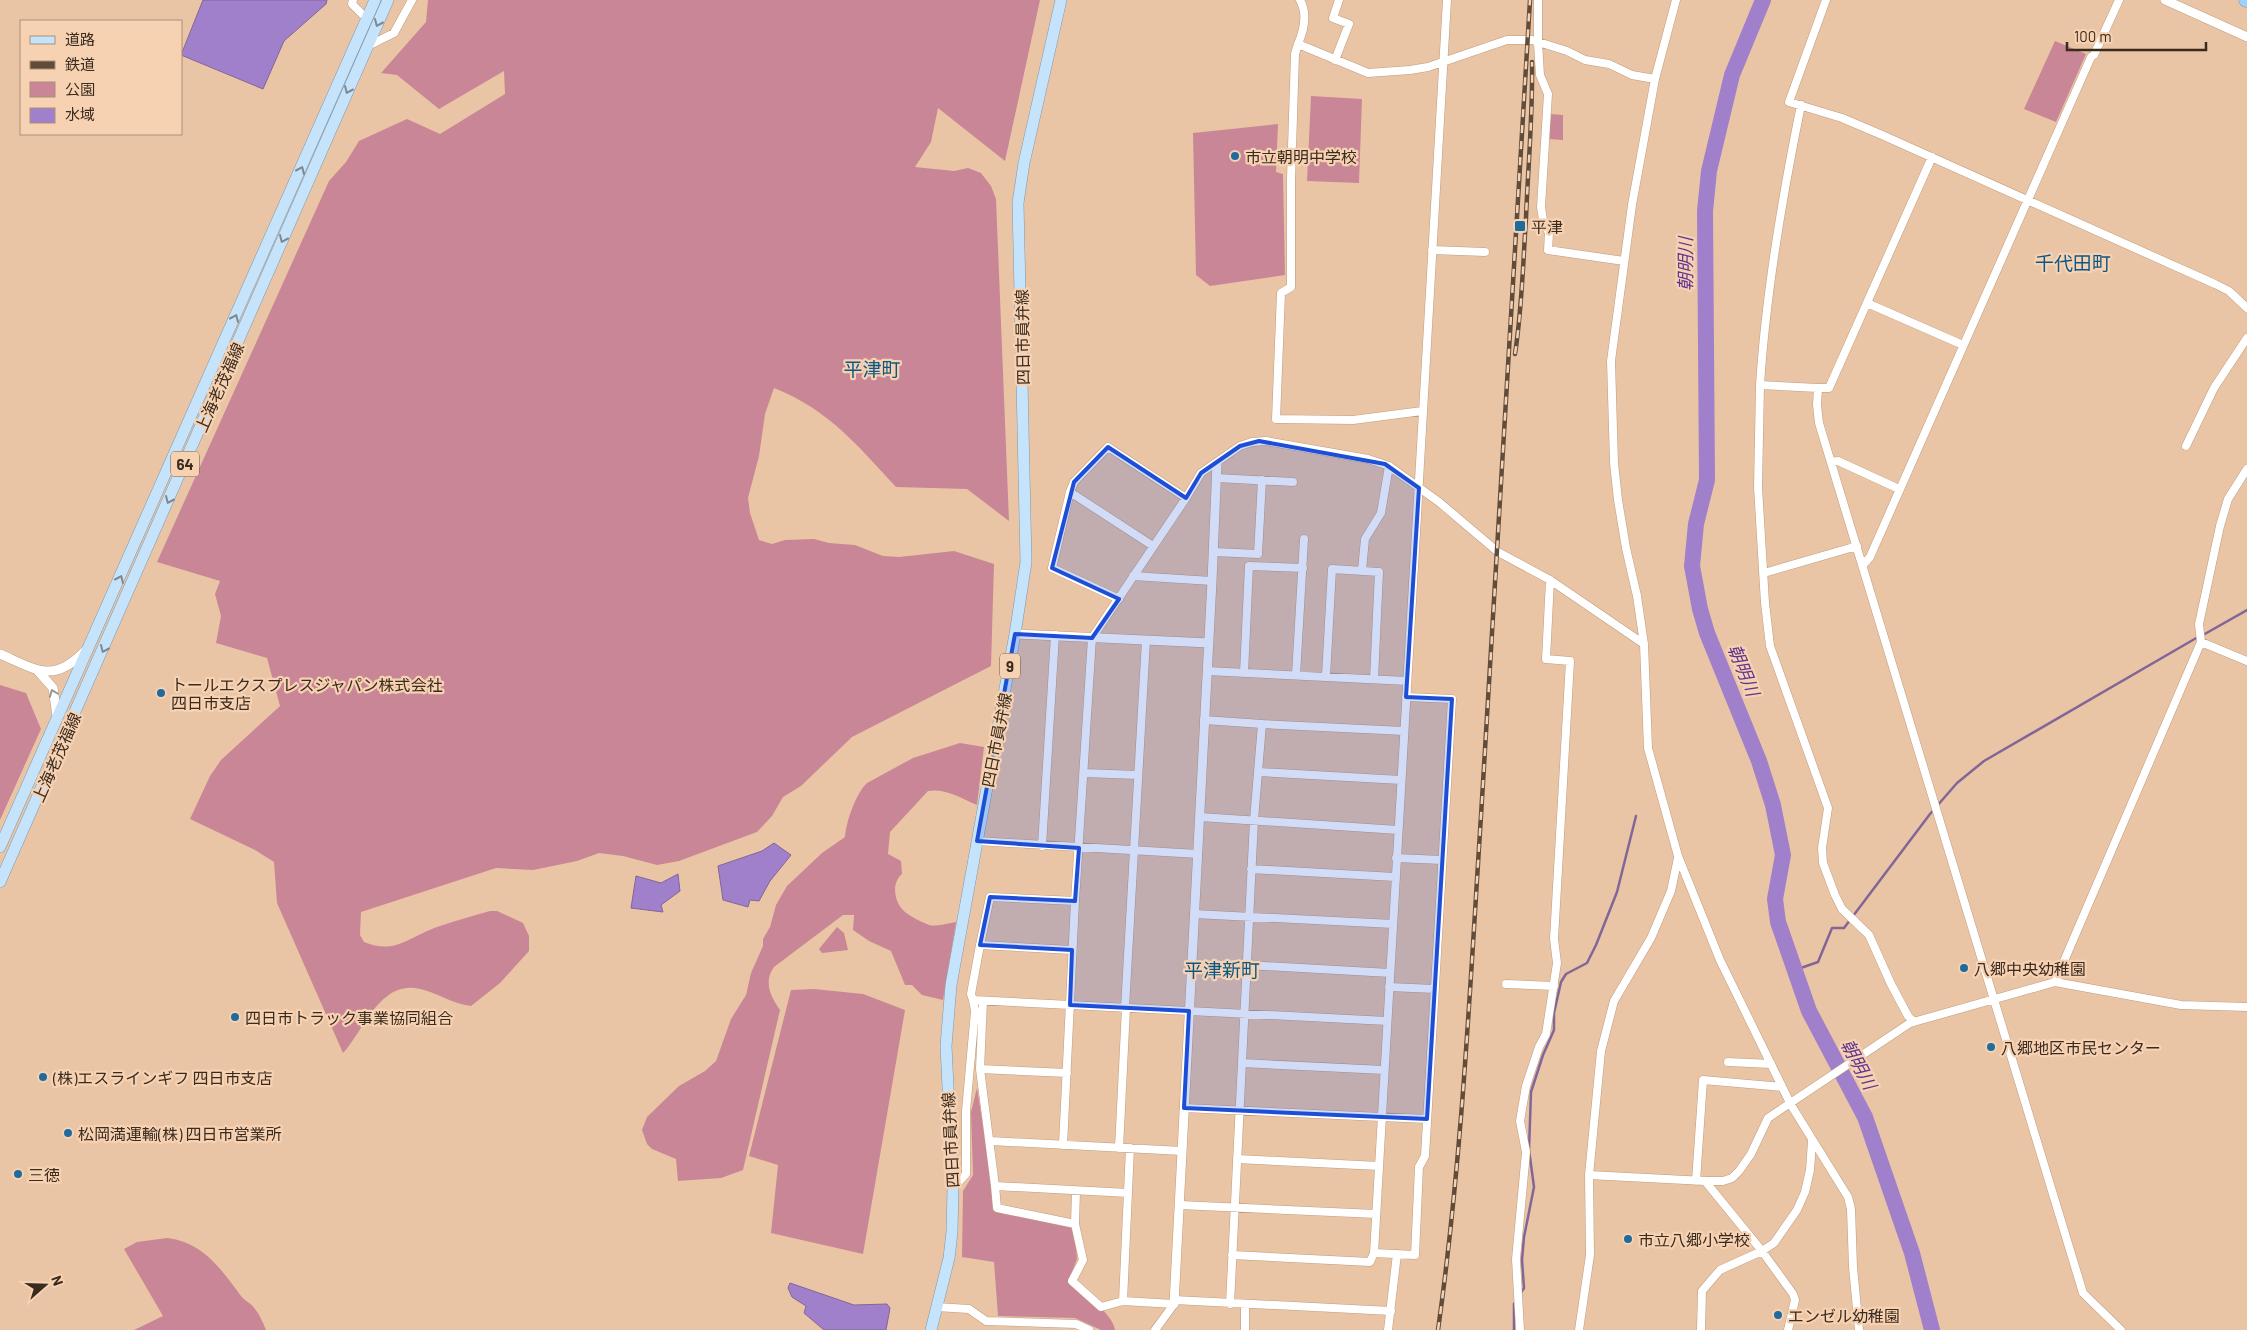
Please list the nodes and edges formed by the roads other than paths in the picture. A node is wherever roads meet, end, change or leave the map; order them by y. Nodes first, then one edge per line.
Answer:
1 (353, 0) edge
2 (375, 0) edge
3 (388, 0) edge
4 (412, 0) edge
5 (1061, 0) edge
6 (1300, 0) edge
7 (1339, 0) edge
8 (1447, 0) edge
9 (1538, 0) edge
10 (1676, 0) edge
11 (1826, 0) edge
12 (2119, 0) edge
13 (2165, 0) edge
14 (367, 19) junction
15 (2247, 37) edge
16 (1538, 42) junction
17 (1298, 44) junction
18 (368, 46) junction
19 (1336, 60) junction
20 (1444, 60) junction
21 (1655, 79) junction
22 (1801, 105) junction
23 (1932, 157) junction
24 (2029, 200) junction
25 (1432, 250) junction
26 (1484, 252) dead end
27 (1624, 261) junction
28 (1867, 303) junction
29 (2247, 308) edge
30 (2247, 338) edge
31 (1964, 345) junction
32 (1760, 385) junction
33 (1818, 388) junction
34 (1422, 411) junction
35 (2186, 446) dead end
36 (1831, 462) junction
37 (1217, 464) junction
38 (1388, 466) junction
39 (2247, 469) edge
40 (1217, 478) junction
41 (1262, 480) junction
42 (1293, 482) dead end
43 (1418, 488) junction
44 (1899, 489) junction
45 (1070, 492) junction
46 (1186, 498) junction
47 (1304, 539) dead end
48 (1153, 546) junction
49 (1857, 546) junction
50 (1214, 552) junction
51 (1863, 565) junction
52 (1302, 568) junction
53 (1362, 570) junction
54 (1764, 573) junction
55 (1133, 576) junction
56 (1212, 580) junction
57 (1550, 580) junction
58 (1119, 599) junction
59 (1016, 634) junction
60 (1055, 635) junction
61 (1092, 638) junction
62 (1146, 640) junction
63 (2201, 641) junction
64 (1209, 643) junction
65 (1644, 644) junction
66 (89, 647) junction
67 (0, 654) edge
68 (2247, 662) edge
69 (38, 671) junction
70 (1207, 671) junction
71 (1244, 673) junction
72 (1296, 676) junction
73 (1326, 676) junction
74 (1374, 679) junction
75 (1408, 681) junction
76 (1406, 697) junction
77 (57, 719) junction
78 (1204, 720) junction
79 (1262, 724) junction
80 (1404, 731) junction
81 (1259, 772) junction
82 (1084, 773) junction
83 (1138, 776) junction
84 (1401, 780) junction
85 (1200, 817) junction
86 (1254, 820) junction
87 (1398, 830) junction
88 (977, 841) junction
89 (1042, 846) junction
90 (0, 847) edge
91 (1079, 848) junction
92 (1133, 851) junction
93 (1198, 854) junction
94 (1678, 856) junction
95 (1396, 858) junction
96 (1442, 860) junction
97 (1252, 868) junction
98 (1395, 877) junction
99 (0, 882) edge
100 (1075, 901) junction
101 (1194, 914) junction
102 (1250, 917) junction
103 (1392, 924) junction
104 (980, 945) junction
105 (1072, 950) junction
106 (1247, 965) junction
107 (1390, 973) junction
108 (2055, 982) junction
109 (1506, 984) dead end
110 (1554, 986) junction
111 (1389, 987) junction
112 (1435, 989) junction
113 (973, 1000) junction
114 (1994, 1000) junction
115 (983, 1001) junction
116 (1070, 1005) junction
117 (1125, 1008) junction
118 (2247, 1008) edge
119 (1189, 1012) junction
120 (1245, 1014) junction
121 (1387, 1021) junction
122 (1912, 1022) junction
123 (1728, 1062) dead end
124 (1242, 1063) junction
125 (1771, 1064) junction
126 (980, 1069) junction
127 (1384, 1070) junction
128 (1067, 1073) junction
129 (1782, 1087) junction
130 (1791, 1105) junction
131 (1184, 1108) junction
132 (1240, 1111) junction
133 (1381, 1118) junction
134 (1427, 1119) junction
135 (990, 1141) junction
136 (1812, 1141) junction
137 (1063, 1145) junction
138 (1119, 1148) junction
139 (1130, 1148) junction
140 (1182, 1151) junction
141 (1237, 1159) junction
142 (1378, 1166) junction
143 (1589, 1175) junction
144 (1696, 1181) junction
145 (1705, 1181) junction
146 (995, 1186) junction
147 (953, 1188) junction
148 (1076, 1191) junction
149 (1128, 1193) junction
150 (1180, 1204) junction
151 (1235, 1208) junction
152 (1376, 1214) junction
153 (1076, 1224) junction
154 (1762, 1251) junction
155 (1374, 1253) junction
156 (1398, 1254) junction
157 (1232, 1255) junction
158 (1123, 1301) junction
159 (1174, 1302) junction
160 (1230, 1304) junction
161 (1245, 1304) junction
162 (936, 1307) junction
163 (1391, 1311) junction
164 (931, 1330) edge
165 (1089, 1330) edge
166 (1154, 1330) edge
167 (1245, 1330) edge
168 (1388, 1330) edge
169 (1520, 1330) edge
170 (1579, 1330) edge
171 (1701, 1330) edge
172 (1788, 1330) edge
173 (1858, 1330) edge
174 (2121, 1330) edge

1 - 14 street
2 - 14 main road, 上海老茂福線 / 64
3 -> 18 main road, 上海老茂福線 / 64
4 - 18 street
5 - 59 main road, 四日市員弁線 / 9
6 - 17 street
7 - 19 street
8 - 20 street
9 - 16 street
10 - 21 street
11 - 22 street
12 - 24 street
13 - 15 street
66 -> 14 main road, 上海老茂福線 / 64
16 - 20 street
16 - 21 street
16 - 27 street
17 - 19 street
17 - 34 street
18 -> 99 main road, 上海老茂福線 / 64
19 - 20 street
20 - 25 street
21 - 27 street
22 - 23 street
22 - 32 street
23 - 24 street
23 - 28 street
24 - 29 street
24 - 31 street
25 - 26 street
25 - 34 street
27 - 65 street
28 - 31 street
28 - 33 street
30 - 35 street
31 - 44 street
32 - 33 street
32 - 54 street
33 - 36 street
34 - 43 street
36 - 44 street
36 - 49 street
37 - 38 street
37 - 40 street
37 - 46 street
38 - 43 street
38 - 53 street
39 - 63 street
40 - 41 street
40 - 50 street
41 - 42 street
41 - 50 street
43 - 57 street
43 - 75 street
44 - 51 street
45 - 46 street
45 - 48 street
45 - 58 street
46 - 48 street
47 - 52 street
48 - 55 street
49 - 51 street
49 - 54 street
50 - 56 street
51 - 114 street
52 - 71 street
52 - 72 street
53 - 73 street
53 - 74 street
54 - 122 street
55 - 56 street
55 - 58 street
56 - 64 street
57 - 65 street
57 - 110 street
58 - 61 street
59 - 60 street
59 - 88 main road, 四日市員弁線 / 9
60 - 61 street
60 - 89 street
61 - 62 street
61 - 82 street
62 - 64 street
62 - 83 street
63 - 68 street
63 - 108 street
64 - 70 street
65 - 94 street
66 - 69 street
66 - 77 main road, 上海老茂福線 / 64
67 - 69 street
77 -> 69 street
70 - 71 street
70 - 78 street
71 - 72 street
72 - 73 street
73 - 74 street
74 - 75 street
75 - 76 street
76 - 80 street
76 - 96 street
77 - 90 main road, 上海老茂福線 / 64
78 - 79 street
78 - 85 street
79 - 80 street
79 - 81 street
80 - 84 street
81 - 84 street
81 - 86 street
82 - 83 street
82 - 91 street
83 - 92 street
84 - 87 street
85 - 86 street
85 - 93 street
86 - 87 street
86 - 97 street
87 - 95 street
88 - 89 street
88 - 147 main road, 四日市員弁線 / 9
89 - 91 street
91 - 92 street
91 - 100 street
92 - 93 street
92 - 117 street
93 - 101 street
94 - 125 street
94 - 143 street
95 - 96 street
95 - 98 street
96 - 112 street
97 - 98 street
97 - 102 street
98 - 103 street
100 - 104 street
100 - 105 street
101 - 102 street
101 - 119 street
102 - 103 street
102 - 106 street
103 - 107 street
104 - 105 street
104 - 113 street
105 - 116 street
106 - 107 street
106 - 120 street
107 - 111 street
108 - 114 street
108 - 118 street
109 - 110 street
110 - 169 street
111 - 112 street
111 - 121 street
112 - 134 street
113 - 115 street
113 - 147 street
114 - 122 street
114 - 174 street
115 - 116 street
115 - 126 street
116 - 117 street
116 - 128 street
117 - 119 street
117 - 138 street
119 - 120 street
119 - 131 street
120 - 121 street
120 - 124 street
121 - 127 street
122 - 130 street
123 - 125 street
124 - 127 street
124 - 132 street
125 - 129 street
126 - 128 street
126 - 135 street
127 - 133 street
128 - 137 street
129 - 130 street
129 - 144 street
130 - 136 street
130 - 145 street
131 - 132 street
131 - 140 street
132 - 133 street
132 - 141 street
133 - 134 street
133 - 142 street
134 - 156 street
135 - 137 street
135 - 146 street
136 - 154 street
136 - 173 street
137 - 138 street
138 - 139 street
139 - 140 street
139 - 149 street
140 - 150 street
141 - 142 street
141 - 151 street
142 - 152 street
143 - 144 street
143 - 170 street
144 - 145 street
145 - 154 street
146 - 148 street
146 - 153 street
147 - 162 main road, 四日市員弁線 / 9
148 - 149 street
148 - 153 street
149 - 158 street
150 - 151 street
150 - 159 street
151 - 152 street
151 - 157 street
152 - 155 street
153 - 158 street
154 - 171 street
154 - 172 street
155 - 156 street
155 - 157 street
156 - 163 street
157 - 160 street
158 - 159 street
159 - 160 street
159 - 166 street
160 - 161 street
161 - 163 street
161 - 167 street
162 - 164 main road, 四日市員弁線 / 9
162 - 165 street
163 - 168 street

